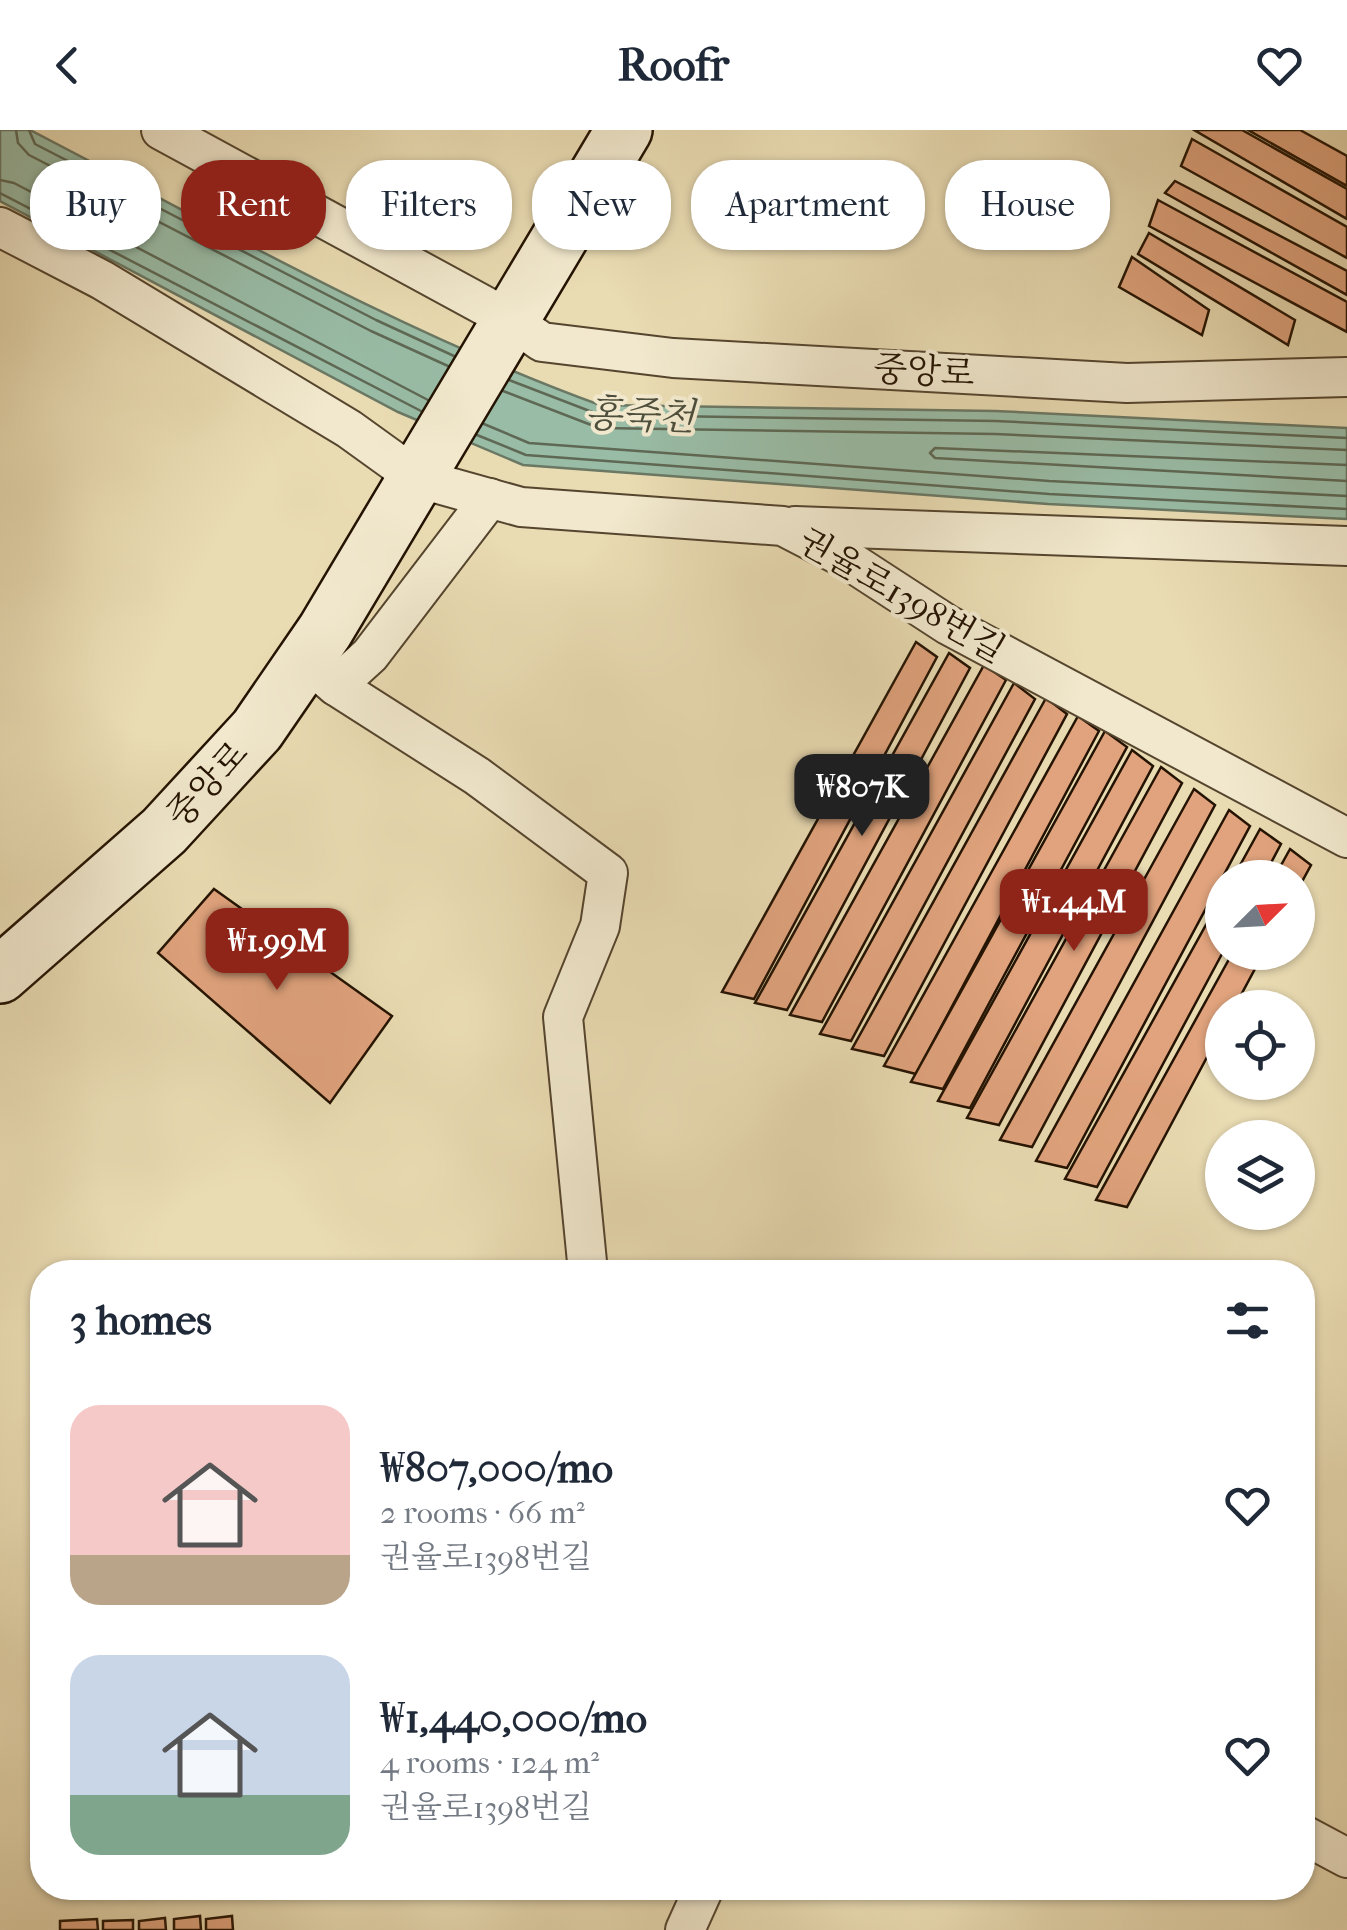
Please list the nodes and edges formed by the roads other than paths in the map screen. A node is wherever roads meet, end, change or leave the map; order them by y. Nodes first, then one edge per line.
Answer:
1 (161, 130) edge
2 (624, 130) edge
3 (0, 227) edge
4 (504, 330) junction
5 (1347, 377) edge
6 (425, 466) junction
7 (490, 498) junction
8 (783, 526) junction
9 (1347, 546) edge
10 (321, 674) junction
11 (1347, 838) edge
12 (0, 975) edge
13 (587, 1260) edge
14 (1315, 1841) edge
15 (1347, 1858) edge
16 (699, 1900) edge
17 (685, 1930) edge

1 - 4 street, 중앙로
2 - 4 main road
3 - 6 street
4 - 5 street, 중앙로
4 - 6 main road, 중앙로
6 - 7 street, 권율로1398번길
6 - 10 main road, 중앙로
7 - 8 street, 권율로1398번길
7 - 10 street
8 - 9 street
8 - 11 street, 권율로1398번길
10 - 12 main road, 중앙로
10 - 13 street
14 - 15 street
16 - 17 street

